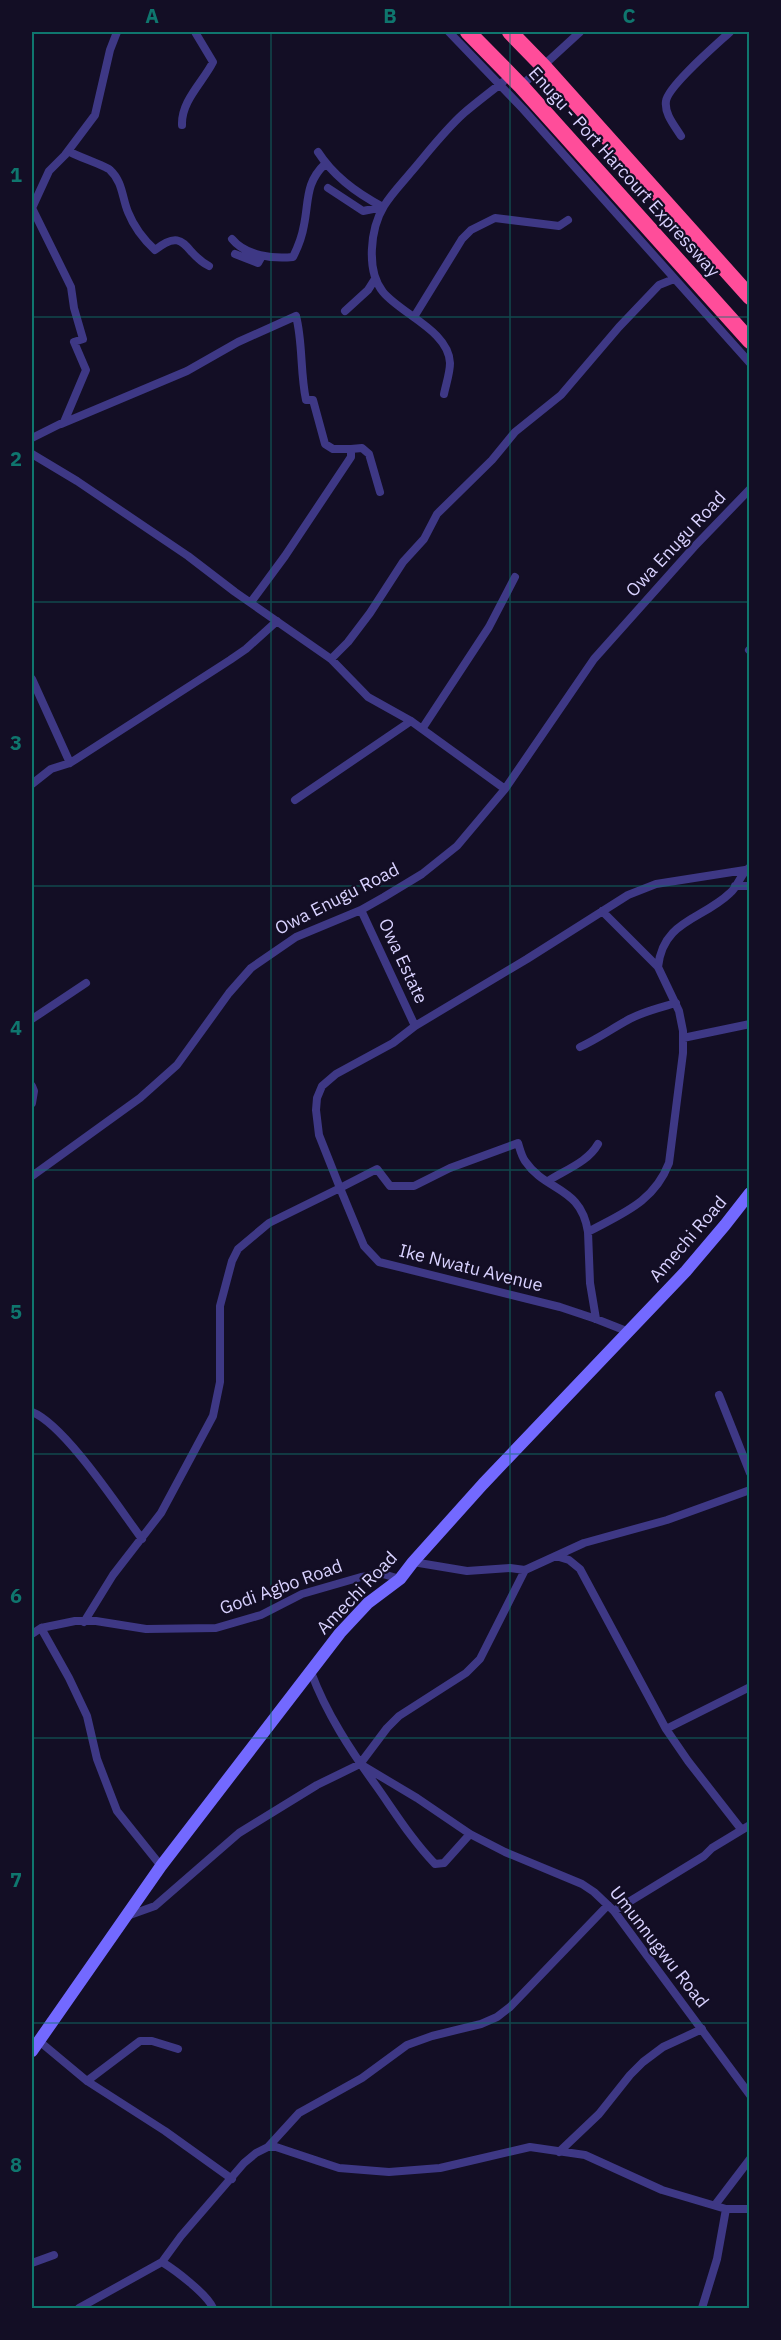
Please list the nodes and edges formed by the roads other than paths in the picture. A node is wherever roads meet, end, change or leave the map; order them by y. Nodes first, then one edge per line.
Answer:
1 (117, 32) edge
2 (195, 32) edge
3 (449, 32) edge
4 (468, 32) edge
5 (510, 32) edge
6 (580, 32) edge
7 (730, 32) edge
8 (544, 67) junction
9 (510, 82) junction
10 (182, 125) dead end
11 (681, 136) dead end
12 (68, 151) junction
13 (318, 152) dead end
14 (326, 164) junction
15 (328, 188) dead end
16 (383, 207) junction
17 (568, 220) dead end
18 (232, 239) dead end
19 (235, 254) dead end
20 (262, 256) junction
21 (209, 266) dead end
22 (375, 279) junction
23 (674, 279) junction
24 (750, 297) edge
25 (345, 311) dead end
26 (414, 317) junction
27 (750, 341) edge
28 (750, 363) edge
29 (444, 394) dead end
30 (61, 424) junction
31 (32, 438) edge
32 (351, 453) junction
33 (32, 454) edge
34 (750, 489) edge
35 (380, 492) dead end
36 (515, 578) dead end
37 (251, 602) junction
38 (277, 621) junction
39 (331, 659) junction
40 (32, 679) edge
41 (411, 721) junction
42 (422, 729) junction
43 (70, 763) junction
44 (32, 784) edge
45 (505, 789) junction
46 (295, 800) dead end
47 (747, 868) edge
48 (735, 886) junction
49 (750, 886) edge
50 (361, 910) junction
51 (602, 911) junction
52 (658, 967) junction
53 (86, 983) dead end
54 (676, 1003) junction
55 (32, 1019) edge
56 (750, 1024) edge
57 (415, 1026) junction
58 (683, 1038) junction
59 (580, 1047) dead end
60 (32, 1086) edge
61 (32, 1102) edge
62 (598, 1144) dead end
63 (32, 1176) edge
64 (548, 1181) junction
65 (340, 1188) junction
66 (750, 1193) edge
67 (588, 1232) junction
68 (596, 1318) junction
69 (629, 1332) junction
70 (719, 1395) dead end
71 (32, 1412) edge
72 (750, 1473) edge
73 (750, 1490) edge
74 (142, 1539) junction
75 (556, 1556) junction
76 (413, 1562) junction
77 (525, 1570) junction
78 (400, 1579) junction
79 (84, 1622) junction
80 (41, 1628) junction
81 (32, 1634) edge
82 (310, 1672) junction
83 (750, 1687) edge
84 (666, 1729) junction
85 (360, 1764) junction
86 (745, 1827) edge
87 (470, 1834) junction
88 (161, 1866) junction
89 (611, 1908) junction
90 (127, 1916) junction
91 (702, 2029) junction
92 (35, 2046) edge
93 (178, 2049) dead end
94 (87, 2081) junction
95 (750, 2095) edge
96 (268, 2147) junction
97 (559, 2152) junction
98 (750, 2159) edge
99 (232, 2178) junction
100 (715, 2205) junction
101 (726, 2209) junction
102 (750, 2209) edge
103 (54, 2255) dead end
104 (162, 2262) junction
105 (32, 2263) edge
106 (79, 2308) edge
107 (213, 2308) edge
108 (702, 2308) edge

1 - 12 street
2 - 10 street
3 - 9 street
4 - 9 highway, Enugu - Port Harcourt Expressway
5 - 8 highway, Enugu - Port Harcourt Expressway
6 - 8 street
7 - 11 street
8 - 9 street
8 - 24 highway, Enugu - Port Harcourt Expressway
9 - 16 street
9 - 23 street
9 - 27 highway, Enugu - Port Harcourt Expressway
12 - 21 street
12 - 30 street
13 - 14 street
14 - 16 street
14 - 20 street
15 - 16 street
16 - 22 street
17 - 26 street
18 - 20 street
19 - 20 street
22 - 25 street
22 - 26 street
23 - 28 street
23 - 39 street
26 - 29 street
30 - 31 street
30 - 32 street
32 - 35 street
32 - 37 street
33 - 37 street
34 - 45 street, Owa Enugu Road
36 - 42 street
37 - 38 street
38 - 39 street
38 - 43 street
39 - 41 street
40 - 43 street
41 - 42 street
41 - 46 street
42 - 45 street
43 - 44 street
45 - 50 street, Owa Enugu Road
47 - 48 street
47 - 51 street, Ike Nwatu Avenue
48 - 49 street
48 - 52 street
50 - 57 street, Owa Estate
50 - 63 street, Owa Enugu Road
51 - 52 street
51 - 57 street, Ike Nwatu Avenue
52 - 54 street
53 - 55 street
54 - 58 street
54 - 59 street
56 - 58 street
57 - 65 street, Ike Nwatu Avenue
58 - 67 street
60 - 61 street
62 - 64 street
64 - 65 street
64 - 67 street
65 - 68 street, Ike Nwatu Avenue
65 - 74 street
66 - 69 main road, Amechi Road
67 - 68 street
68 - 69 street, Ike Nwatu Avenue
69 - 76 main road, Amechi Road
70 - 72 street
71 - 74 street
73 - 75 street
74 - 79 street
75 - 77 street
75 - 84 street
76 - 77 street
76 - 78 main road, Amechi Road
77 - 85 street
78 - 79 street, Godi Agbo Road
78 - 82 main road, Amechi Road
79 - 80 street, Godi Agbo Road
80 - 81 street, Godi Agbo Road
80 - 88 street
82 - 85 street
82 - 88 main road, Amechi Road
83 - 84 street
84 - 86 street
85 - 87 street, Umunnugwu Road
85 - 87 street
85 - 90 street
86 - 89 street
87 - 89 street, Umunnugwu Road
88 - 90 main road, Amechi Road
89 - 91 street, Umunnugwu Road
89 - 96 street
90 - 92 main road, Amechi Road
91 - 95 street, Umunnugwu Road
91 - 97 street
92 - 94 street
93 - 94 street
94 - 99 street
96 - 97 street
96 - 99 street
97 - 100 street
98 - 100 street
99 - 104 street
100 - 101 street
101 - 102 street
101 - 108 street
103 - 105 street
104 - 106 street
104 - 107 street

